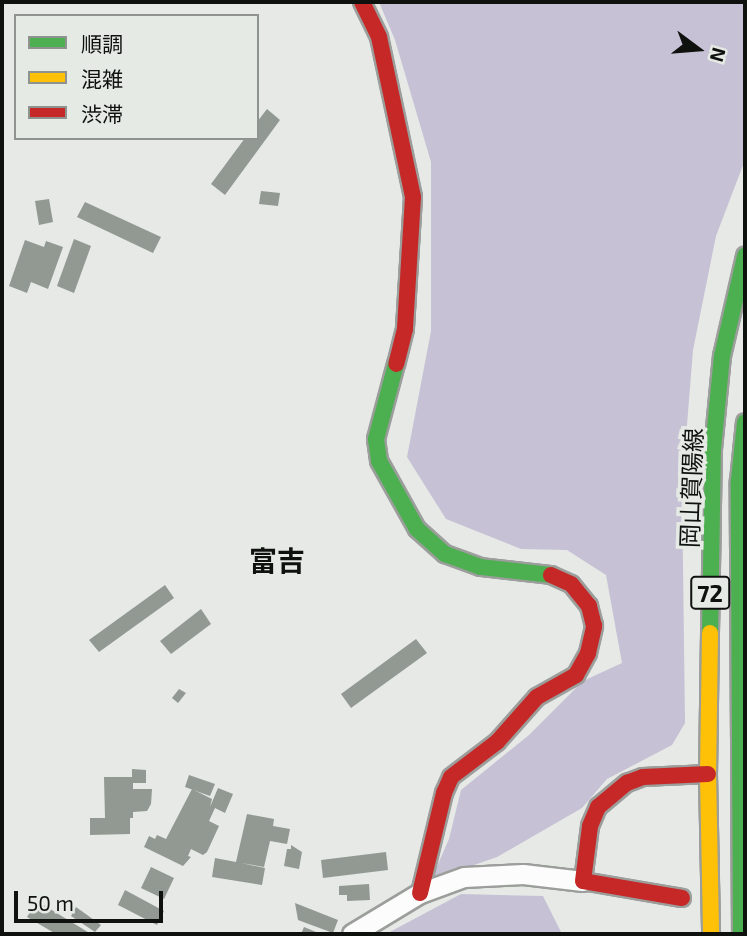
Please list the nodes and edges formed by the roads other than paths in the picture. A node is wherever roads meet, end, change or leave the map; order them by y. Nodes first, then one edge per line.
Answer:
1 (362, 2) edge
2 (745, 256) edge
3 (745, 422) edge
4 (708, 774) junction
5 (583, 881) junction
6 (419, 893) junction
7 (682, 898) dead end
8 (352, 934) edge
9 (710, 934) edge
10 (741, 934) edge

1 - 6 street
2 - 4 street, 岡山賀陽線 / 72
3 - 10 street, 岡山賀陽線 / 72
4 - 5 street
4 - 9 street, 岡山賀陽線 / 72
5 - 6 street
5 - 7 street
6 - 8 street

